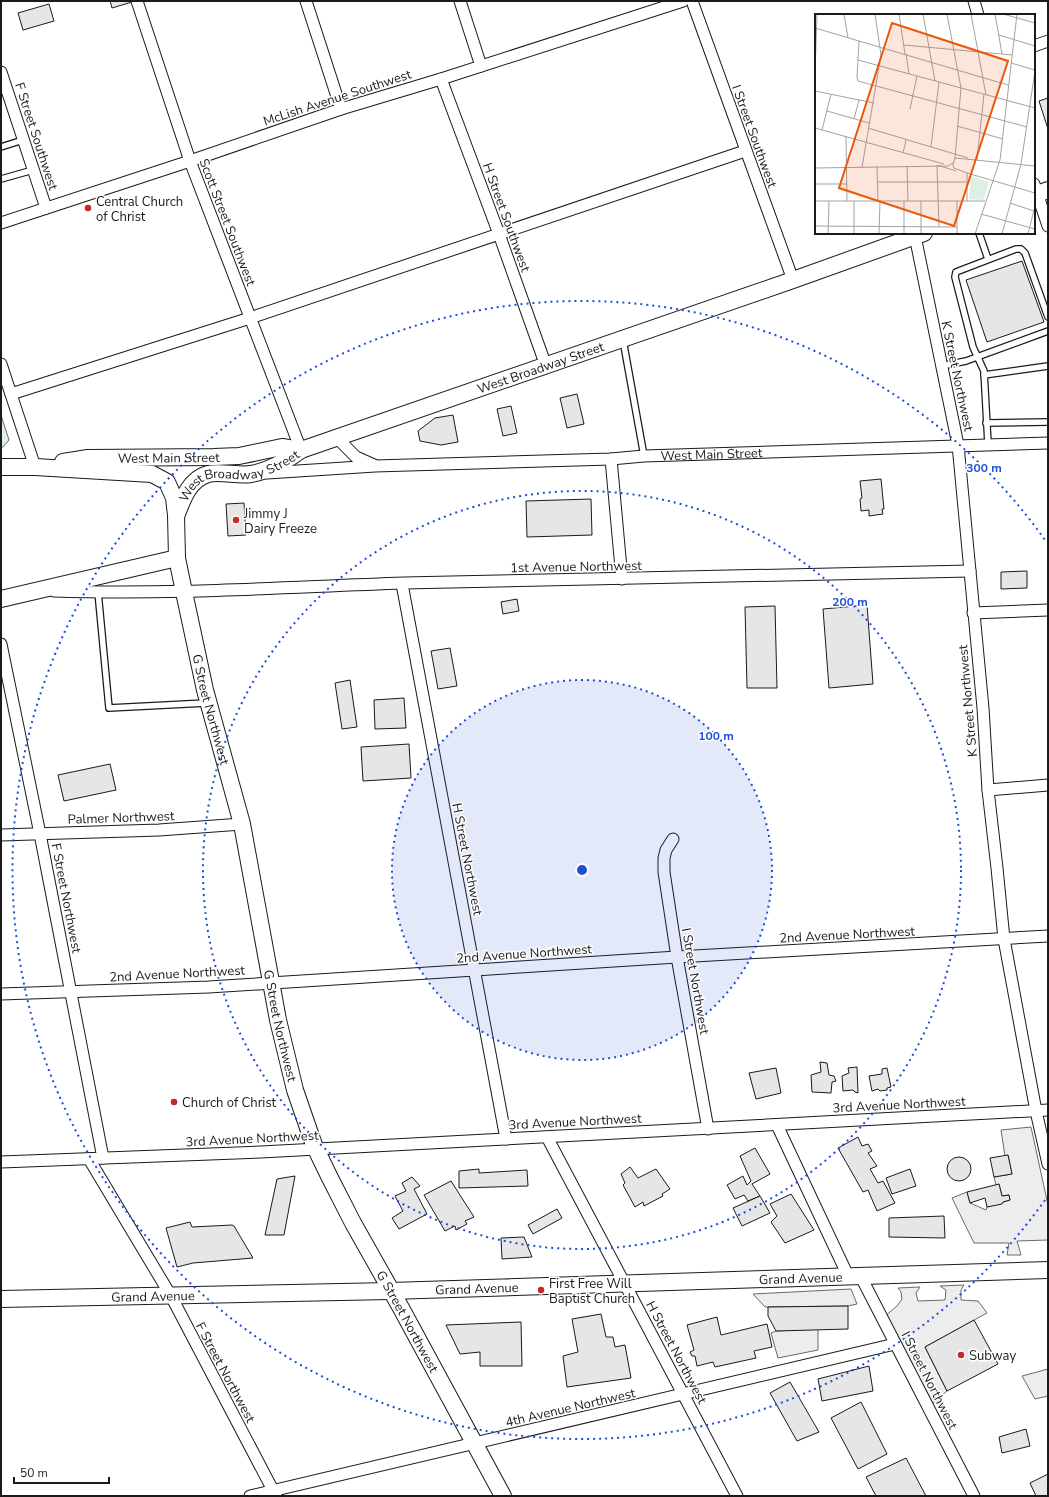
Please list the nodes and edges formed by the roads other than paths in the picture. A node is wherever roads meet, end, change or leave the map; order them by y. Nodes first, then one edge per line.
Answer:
1 (137, 1) edge
2 (306, 1) edge
3 (460, 1) edge
4 (680, 1) edge
5 (692, 1) edge
6 (974, 1) edge
7 (978, 14) edge
8 (1048, 41) edge
9 (1035, 46) edge
10 (481, 66) junction
11 (1, 72) edge
12 (441, 79) junction
13 (341, 109) junction
14 (23, 140) junction
15 (1, 147) edge
16 (745, 151) junction
17 (190, 161) junction
18 (33, 170) junction
19 (1, 180) edge
20 (1038, 191) edge
21 (46, 208) junction
22 (1, 223) edge
23 (1048, 226) edge
24 (499, 234) junction
25 (979, 234) edge
26 (919, 235) edge
27 (988, 259) junction
28 (793, 280) junction
29 (1048, 317) edge
30 (250, 318) junction
31 (1048, 332) edge
32 (623, 339) junction
33 (978, 357) junction
34 (1, 364) edge
35 (546, 366) junction
36 (941, 366) junction
37 (1048, 366) edge
38 (984, 375) junction
39 (11, 394) junction
40 (1048, 422) edge
41 (986, 423) junction
42 (337, 438) junction
43 (1048, 443) edge
44 (988, 444) junction
45 (958, 445) junction
46 (301, 450) junction
47 (644, 456) junction
48 (611, 459) junction
49 (375, 466) junction
50 (1, 467) edge
51 (35, 467) junction
52 (251, 474) junction
53 (176, 515) junction
54 (177, 558) junction
55 (970, 571) junction
56 (622, 578) junction
57 (402, 584) junction
58 (40, 590) junction
59 (98, 592) junction
60 (184, 592) junction
61 (1, 599) edge
62 (1048, 610) edge
63 (973, 613) junction
64 (1, 644) edge
65 (208, 703) junction
66 (1048, 785) edge
67 (988, 790) junction
68 (242, 824) junction
69 (40, 834) junction
70 (1, 836) edge
71 (673, 839) dead end
72 (1048, 936) edge
73 (1004, 939) junction
74 (677, 957) junction
75 (474, 970) junction
76 (271, 983) junction
77 (71, 992) junction
78 (1, 994) edge
79 (1048, 1110) edge
80 (1036, 1111) junction
81 (777, 1125) junction
82 (708, 1128) junction
83 (546, 1137) junction
84 (506, 1139) junction
85 (316, 1149) junction
86 (104, 1158) junction
87 (88, 1159) junction
88 (1, 1162) edge
89 (1048, 1164) edge
90 (1048, 1270) edge
91 (855, 1277) junction
92 (626, 1284) junction
93 (390, 1291) junction
94 (171, 1296) junction
95 (1, 1299) edge
96 (895, 1344) junction
97 (684, 1394) junction
98 (475, 1444) junction
99 (275, 1493) edge
100 (250, 1496) edge
101 (503, 1496) edge
102 (737, 1496) edge
103 (974, 1496) edge

1 - 17 street, Scott Street Southwest
2 - 13 street
3 - 10 street
4 - 10 street, McLish Avenue Southwest
5 - 16 street, I Street Southwest
6 - 7 street
8 - 9 street
10 - 12 street, McLish Avenue Southwest
11 - 14 street, F Street Southwest
12 - 13 street, McLish Avenue Southwest
12 - 24 street, H Street Southwest
13 - 17 street, McLish Avenue Southwest
14 - 15 lane
14 - 18 street, F Street Southwest
16 - 24 street
16 - 28 street, I Street Southwest
17 - 21 street, McLish Avenue Southwest
17 - 30 street, Scott Street Southwest
18 - 19 lane
18 - 21 street, F Street Southwest
20 - 23 street
21 - 22 street, McLish Avenue Southwest
24 - 30 street
24 - 35 street, H Street Southwest
25 - 27 lane
26 - 28 street, West Broadway Street
26 - 36 street, K Street Northwest
27 - 29 lane
27 - 33 lane
28 - 32 street, West Broadway Street
30 - 39 street
30 - 46 street, Scott Street Southwest
31 - 33 lane
32 - 35 street, West Broadway Street
32 - 47 lane
33 - 36 lane
33 - 38 lane
34 - 39 street
35 - 42 street, West Broadway Street
36 - 45 street, K Street Northwest
37 - 38 lane
38 - 41 lane
39 - 51 street
40 - 41 lane
41 - 44 lane
42 - 46 street, West Broadway Street
42 - 49 street, West Main Street
43 - 44 street, West Main Street
44 - 45 street, West Main Street
45 - 47 street, West Main Street
45 - 55 street, K Street Northwest
46 - 51 street, West Main Street
46 - 52 street, West Broadway Street
47 - 48 street, West Main Street
48 - 49 street, West Main Street
48 - 56 street
49 - 52 street, West Main Street
50 - 51 street, West Main Street
51 - 53 street, West Main Street
52 - 53 street, West Broadway Street
53 - 54 street, G Street Northwest
54 - 58 street
54 - 60 street, G Street Northwest
55 - 56 street, 1st Avenue Northwest
55 - 63 street, K Street Northwest
56 - 57 street, 1st Avenue Northwest
57 - 60 street, 1st Avenue Northwest
57 - 75 street, H Street Northwest
58 - 59 street
58 - 61 street
59 - 60 street
59 - 65 lane
60 - 65 street, G Street Northwest
62 - 63 street
63 - 67 street, K Street Northwest
64 - 69 street, F Street Northwest
65 - 68 street, G Street Northwest
66 - 67 street
67 - 73 street, K Street Northwest
68 - 69 street, Palmer Northwest
68 - 76 street, G Street Northwest
69 - 70 street, Palmer Northwest
69 - 77 street, F Street Northwest
71 - 74 street, I Street Northwest
72 - 73 street, 2nd Avenue Northwest
73 - 74 street, 2nd Avenue Northwest
73 - 80 street, K Street Northwest
74 - 75 street, 2nd Avenue Northwest
74 - 82 street, I Street Northwest
75 - 76 street, 2nd Avenue Northwest
75 - 84 street, H Street Northwest
76 - 77 street, 2nd Avenue Northwest
76 - 85 street, G Street Northwest
77 - 78 street, 2nd Avenue Northwest
77 - 86 street, F Street Northwest
79 - 80 street, 3rd Avenue Northwest
80 - 81 street, 3rd Avenue Northwest
80 - 89 street, K Street Northwest
81 - 82 street, 3rd Avenue Northwest
81 - 91 street, I Street Northwest
82 - 83 street, 3rd Avenue Northwest
83 - 84 street, 3rd Avenue Northwest
83 - 92 street, H Street Northwest
84 - 85 street, 3rd Avenue Northwest
85 - 86 street, 3rd Avenue Northwest
85 - 93 street, G Street Northwest
86 - 87 street, 3rd Avenue Northwest
87 - 88 street
87 - 94 street, F Street Northwest
90 - 91 street, Grand Avenue
91 - 92 street, Grand Avenue
91 - 96 street, I Street Northwest
92 - 93 street, Grand Avenue
92 - 97 street, H Street Northwest
93 - 94 street, Grand Avenue
93 - 98 street, G Street Northwest
94 - 95 street, Grand Avenue
94 - 99 street, F Street Northwest
96 - 97 street, 4th Avenue Northwest
96 - 103 street, I Street Northwest
97 - 98 street, 4th Avenue Northwest
97 - 102 street, H Street Northwest
98 - 99 street, 4th Avenue Northwest
98 - 101 street, G Street Northwest
99 - 100 street, 4th Avenue Northwest

